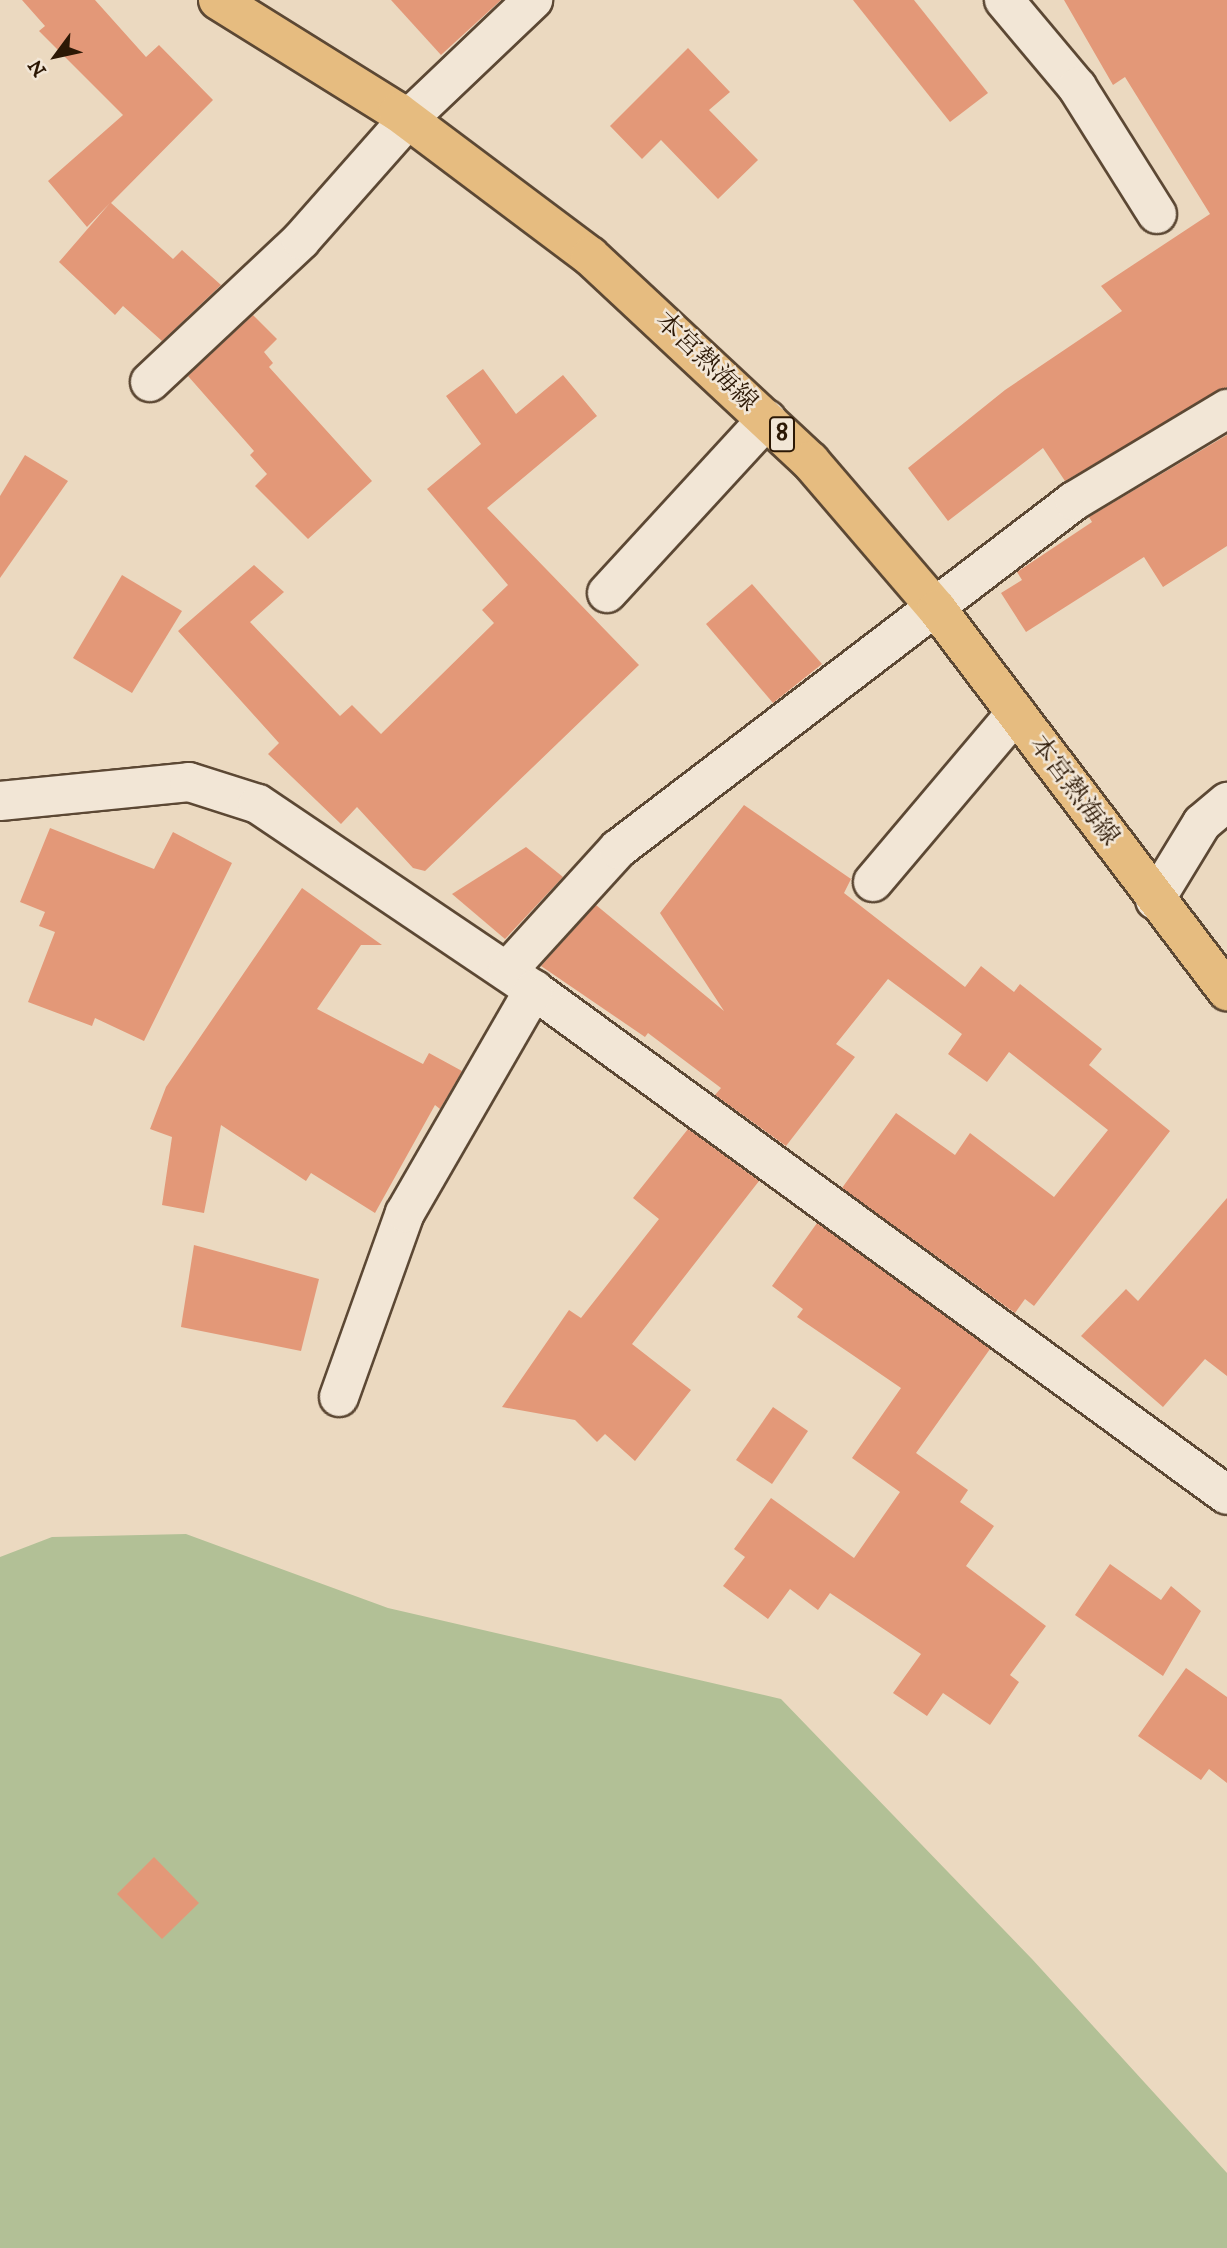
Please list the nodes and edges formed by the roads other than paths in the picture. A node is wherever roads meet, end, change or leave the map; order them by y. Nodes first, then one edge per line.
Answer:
1 (218, 0) edge
2 (533, 0) edge
3 (1004, 0) edge
4 (408, 119) junction
5 (1157, 214) dead end
6 (150, 382) dead end
7 (1227, 409) edge
8 (767, 419) junction
9 (607, 593) dead end
10 (937, 609) junction
11 (1016, 713) junction
12 (0, 802) edge
13 (1227, 802) edge
14 (873, 882) dead end
15 (1155, 900) junction
16 (520, 981) junction
17 (1227, 991) edge
18 (339, 1397) dead end
19 (1227, 1495) edge

1 - 4 main road, 本宮熱海線 / 8
2 - 4 street
3 - 5 street
4 - 6 street
4 - 8 main road, 本宮熱海線 / 8
7 - 10 street
8 - 9 street
8 - 10 main road, 本宮熱海線 / 8
10 - 11 main road, 本宮熱海線 / 8
10 - 16 street
11 - 14 street
11 - 15 main road, 本宮熱海線 / 8
12 - 16 street
13 - 15 street
15 - 17 main road, 本宮熱海線 / 8
16 - 18 street
16 - 19 street

